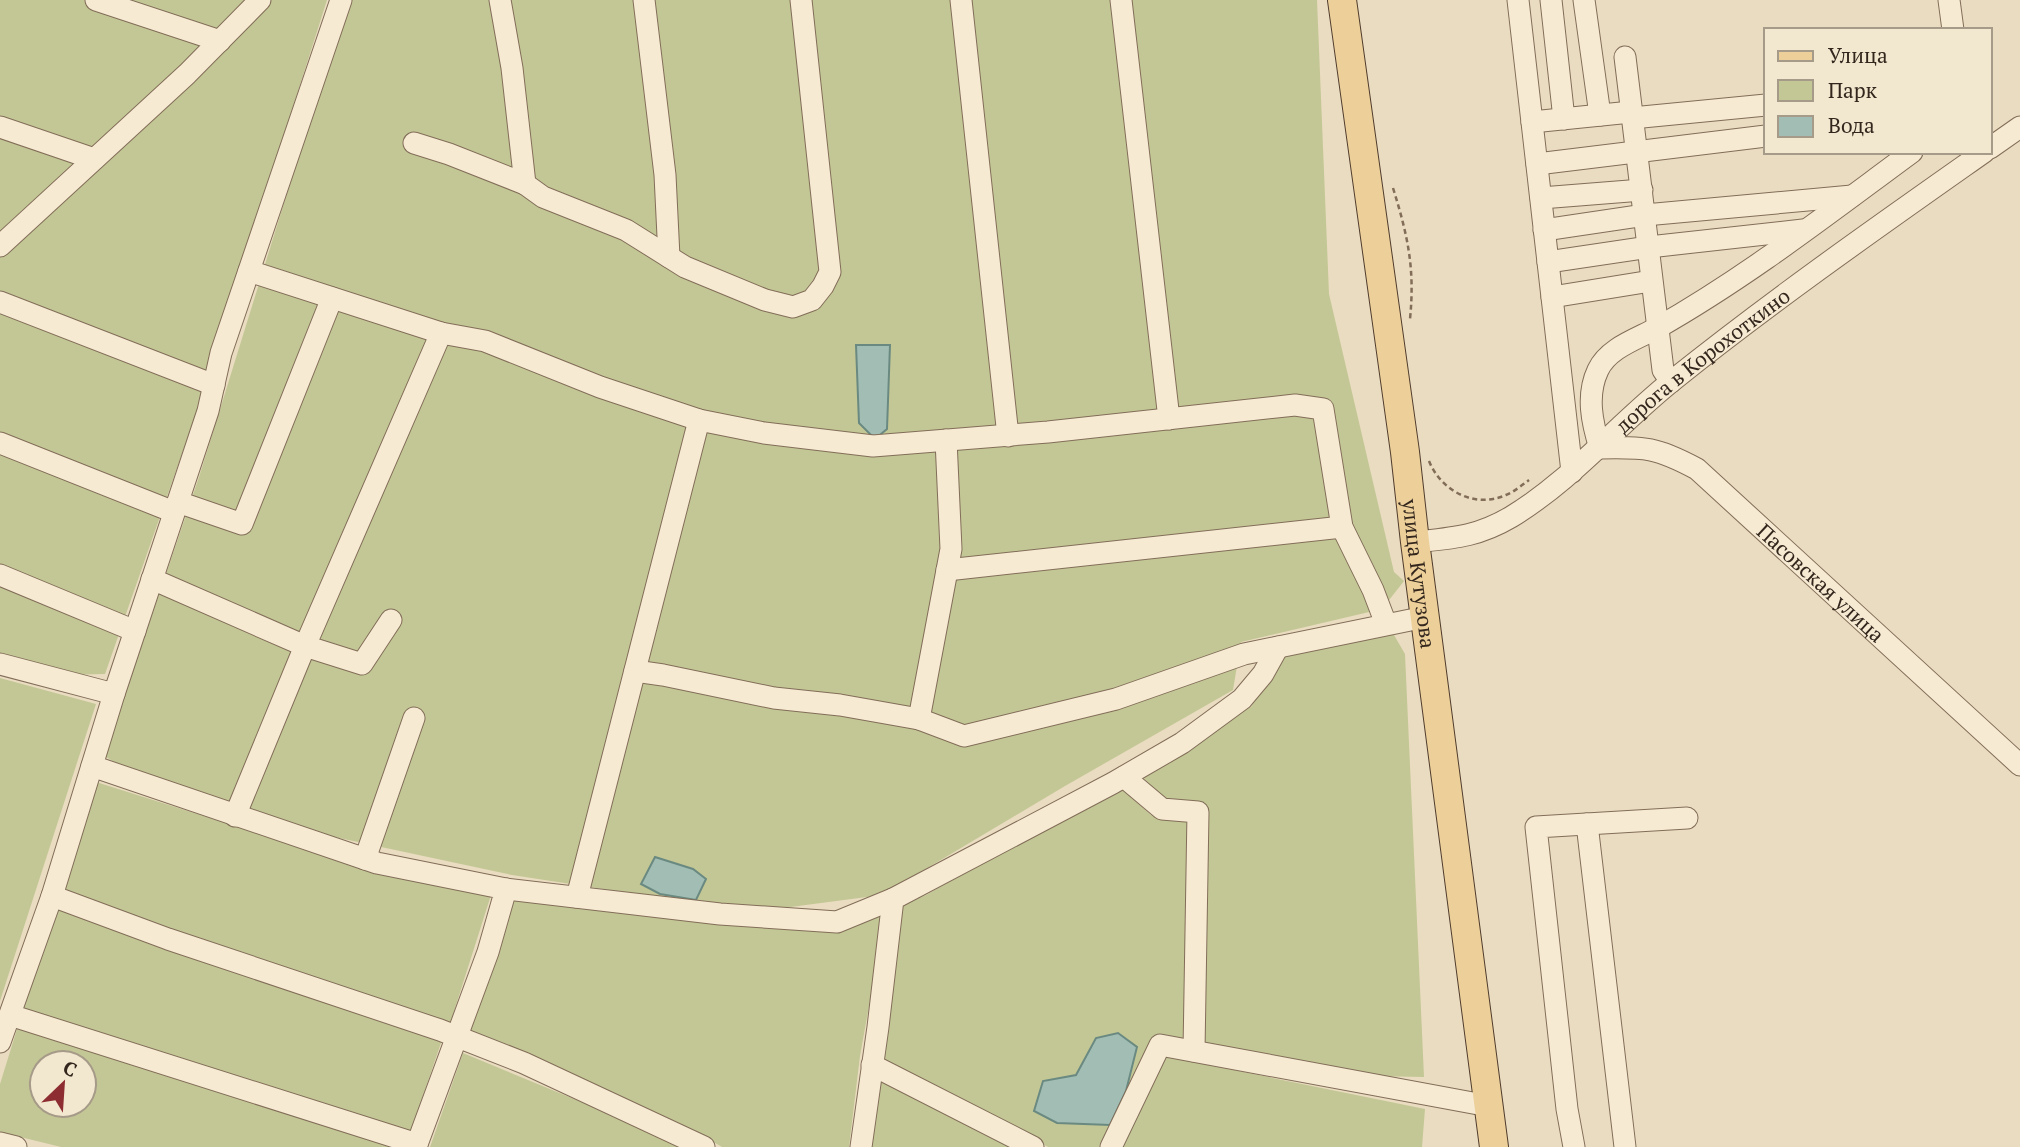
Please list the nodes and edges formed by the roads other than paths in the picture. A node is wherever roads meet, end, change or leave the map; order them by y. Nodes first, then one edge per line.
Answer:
1 (96, 0) edge
2 (260, 0) edge
3 (341, 0) edge
4 (499, 0) edge
5 (644, 0) edge
6 (801, 0) edge
7 (961, 0) edge
8 (1121, 0) edge
9 (1342, 0) edge
10 (1518, 0) edge
11 (1551, 0) edge
12 (1584, 0) edge
13 (1949, 0) edge
14 (1953, 28) edge
15 (220, 41) junction
16 (1625, 57) dead end
17 (1764, 105) edge
18 (1600, 115) junction
19 (1632, 115) junction
20 (1564, 119) junction
21 (1532, 122) junction
22 (0, 127) edge
23 (2020, 127) edge
24 (1764, 136) edge
25 (414, 143) dead end
26 (1992, 147) edge
27 (1637, 151) junction
28 (1906, 154) edge
29 (1981, 154) edge
30 (94, 159) junction
31 (1887, 161) edge
32 (1537, 164) junction
33 (525, 184) junction
34 (1642, 190) junction
35 (1852, 196) junction
36 (1541, 198) junction
37 (1645, 215) junction
38 (1544, 230) junction
39 (1805, 230) junction
40 (0, 246) edge
41 (1649, 247) junction
42 (669, 257) junction
43 (1548, 262) junction
44 (249, 271) junction
45 (1651, 281) junction
46 (1552, 297) junction
47 (332, 298) junction
48 (0, 302) edge
49 (1657, 328) junction
50 (441, 333) junction
51 (1598, 368) junction
52 (1561, 374) junction
53 (1671, 382) junction
54 (214, 385) junction
55 (1169, 419) junction
56 (699, 420) junction
57 (1008, 436) junction
58 (946, 440) junction
59 (0, 443) edge
60 (1600, 448) junction
61 (1572, 472) junction
62 (176, 507) junction
63 (1342, 527) junction
64 (1415, 542) junction
65 (947, 570) junction
66 (0, 575) edge
67 (152, 579) junction
68 (1425, 617) junction
69 (391, 620) dead end
70 (1386, 624) junction
71 (135, 631) junction
72 (306, 646) junction
73 (1278, 647) junction
74 (0, 664) edge
75 (635, 671) junction
76 (114, 694) junction
77 (414, 718) dead end
78 (919, 719) junction
79 (2020, 765) edge
80 (92, 766) junction
81 (1124, 777) junction
82 (235, 816) junction
83 (1687, 818) dead end
84 (1587, 824) junction
85 (365, 859) junction
86 (506, 889) junction
87 (52, 896) junction
88 (577, 897) junction
89 (893, 899) junction
90 (10, 1015) junction
91 (456, 1036) junction
92 (0, 1042) edge
93 (1194, 1051) junction
94 (872, 1065) junction
95 (1489, 1106) junction
96 (0, 1143) edge
97 (417, 1146) edge
98 (16, 1147) edge
99 (704, 1147) edge
100 (861, 1147) edge
101 (1033, 1147) edge
102 (1111, 1147) edge
103 (1494, 1147) edge
104 (1574, 1147) edge
105 (1625, 1147) edge

1 - 15 street
2 - 15 street
3 - 44 street
4 - 33 street
5 - 42 street
6 - 42 street
7 - 57 street
8 - 55 street
9 - 64 main road, улица Кутузова
10 - 21 street
11 - 20 street
12 - 18 street
13 - 14 street
15 - 30 street
16 - 19 street
17 - 19 street
18 - 19 street
18 - 20 street
19 - 27 street
20 - 21 street
21 - 32 street
22 - 30 street
23 - 26 street
24 - 27 street
25 - 33 street
27 - 32 street
27 - 34 street
28 - 31 street
29 - 53 street, дорога в Корохоткино
30 - 40 street
31 - 35 street
32 - 36 street
33 - 42 street
34 - 36 street
34 - 37 street
35 - 37 street
35 - 39 street
36 - 38 street
37 - 38 street
37 - 41 street
38 - 43 street
39 - 41 street
39 - 49 street
41 - 43 street
41 - 45 street
43 - 46 street
44 - 47 street
44 - 54 street
45 - 46 street
45 - 49 street
46 - 52 street
47 - 50 street
47 - 62 street
48 - 54 street
49 - 51 street
49 - 53 street
50 - 56 street
50 - 72 street
51 - 52 street
51 - 60 street
52 - 61 street
53 - 60 street, дорога в Корохоткино
54 - 62 street
55 - 57 street
55 - 63 street
56 - 58 street
56 - 75 street
57 - 58 street
58 - 65 street
59 - 62 street
60 - 61 street, дорога в Корохоткино
60 - 79 street, Пасовская улица
61 - 64 street, дорога в Корохоткино
62 - 67 street
63 - 65 street
63 - 70 street
64 - 68 main road, улица Кутузова
65 - 78 street
66 - 71 street
67 - 71 street
67 - 72 street
68 - 70 street
68 - 95 main road, улица Кутузова
69 - 72 street
70 - 73 street
71 - 76 street
72 - 82 street
73 - 78 street
73 - 81 street
74 - 76 street
75 - 78 street
75 - 88 street
76 - 80 street
77 - 85 street
80 - 82 street
80 - 87 street
81 - 89 street
81 - 93 street
82 - 85 street
83 - 84 street
84 - 104 street
84 - 105 street
85 - 86 street
86 - 88 street
86 - 91 street
87 - 90 street
87 - 91 street
88 - 89 street
89 - 94 street
90 - 92 street
90 - 97 street
91 - 97 street
91 - 99 street
93 - 95 street
93 - 102 street
94 - 100 street
94 - 101 street
95 - 103 main road, улица Кутузова
96 - 98 street

